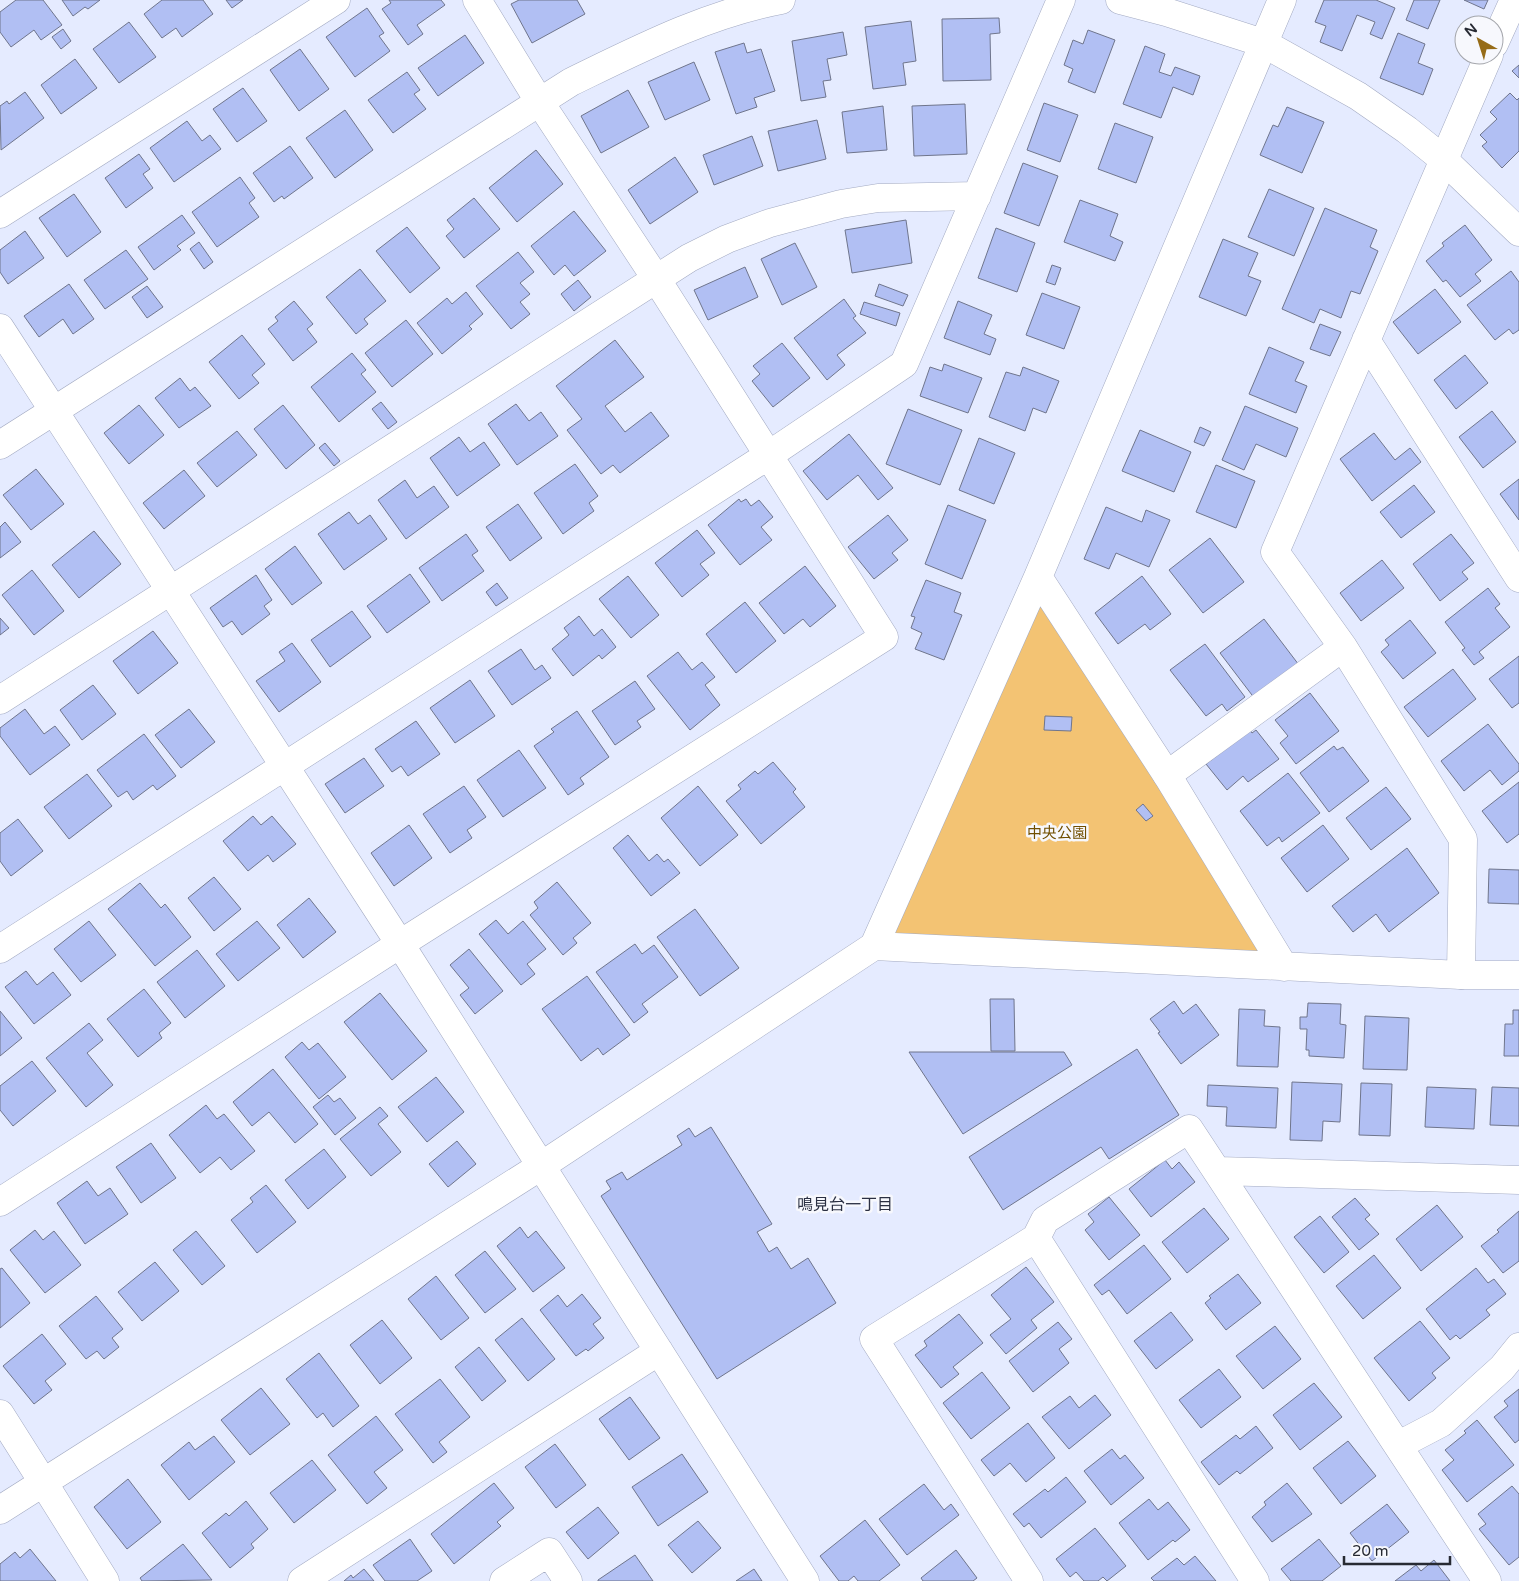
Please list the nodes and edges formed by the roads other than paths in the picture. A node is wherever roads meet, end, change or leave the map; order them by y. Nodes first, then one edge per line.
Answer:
1 (336, 0) edge
2 (477, 0) edge
3 (781, 0) edge
4 (1061, 0) edge
5 (1120, 0) edge
6 (1282, 0) edge
7 (1514, 0) edge
8 (1504, 22) edge
9 (1263, 43) junction
10 (1485, 65) edge
11 (539, 101) junction
12 (1443, 159) junction
13 (977, 196) junction
14 (0, 214) edge
15 (1519, 232) edge
16 (657, 280) junction
17 (0, 328) edge
18 (1366, 340) junction
19 (54, 412) junction
20 (0, 446) edge
21 (769, 455) junction
22 (1038, 577) junction
23 (1519, 578) edge
24 (172, 590) junction
25 (1343, 647) junction
26 (0, 700) edge
27 (283, 766) junction
28 (1167, 775) junction
29 (400, 944) junction
30 (874, 946) junction
31 (0, 949) edge
32 (1284, 967) junction
33 (1461, 975) junction
34 (1519, 975) edge
35 (541, 1166) junction
36 (1218, 1171) junction
37 (1519, 1180) edge
38 (0, 1202) edge
39 (1036, 1238) junction
40 (1519, 1347) edge
41 (659, 1351) junction
42 (0, 1414) edge
43 (1399, 1445) junction
44 (43, 1482) junction
45 (0, 1510) edge
46 (105, 1581) edge
47 (302, 1581) edge
48 (504, 1581) edge
49 (568, 1581) edge
50 (805, 1581) edge
51 (1029, 1581) edge
52 (1254, 1581) edge
53 (1487, 1581) edge

1 - 14 street
2 - 11 street
3 - 11 street
4 - 13 street
5 - 9 street
6 - 9 street
7 - 8 street
9 - 12 street
9 - 22 street
10 - 12 street
11 - 16 street
11 - 19 street
12 - 15 street
12 - 18 street
13 - 16 street
13 - 21 street
16 - 21 street
16 - 24 street
17 - 19 street
18 - 23 street
18 - 25 street
19 - 20 street
19 - 24 street
21 - 27 street
21 - 29 street
22 - 28 street
22 - 30 street
24 - 26 street
24 - 27 street
25 - 28 street
25 - 33 street
27 - 29 street
27 - 31 street
28 - 32 street
29 - 35 street
29 - 38 street
30 - 32 street
30 - 35 street
32 - 33 street
33 - 34 street
35 - 41 street
35 - 44 street
36 - 37 street
36 - 39 street
36 - 43 street
39 - 51 street
39 - 52 street
40 - 43 street
41 - 47 street
41 - 50 street
42 - 44 street
43 - 53 street
44 - 45 street
44 - 46 street
48 - 49 street

